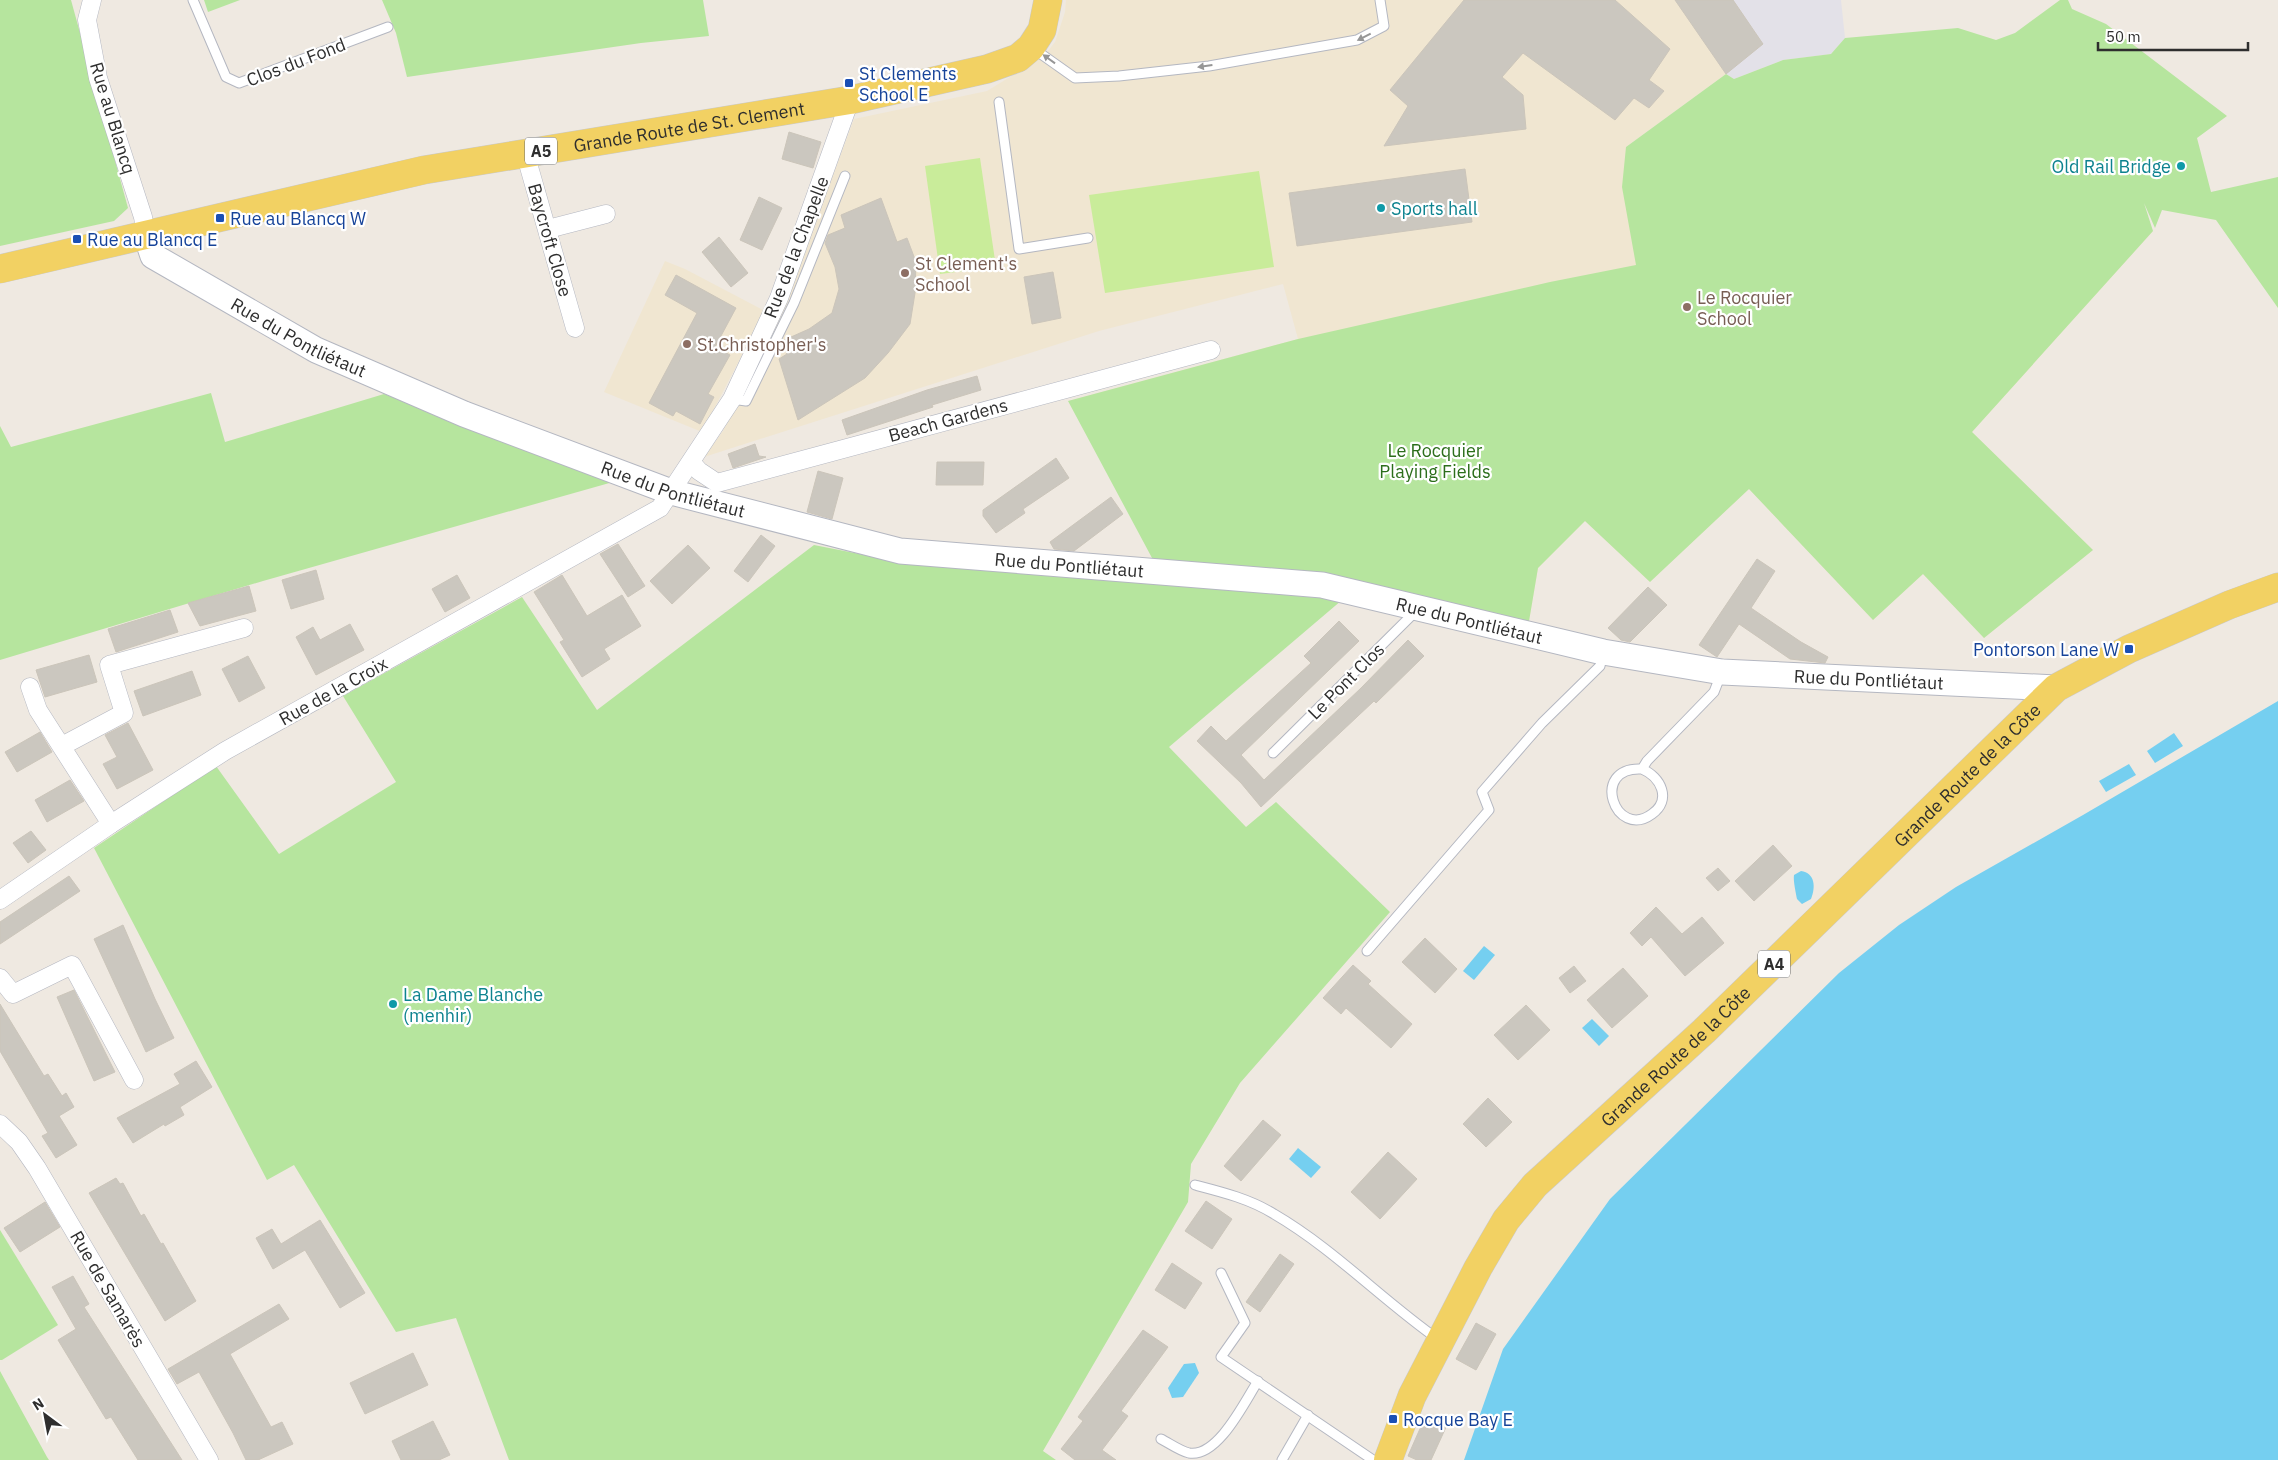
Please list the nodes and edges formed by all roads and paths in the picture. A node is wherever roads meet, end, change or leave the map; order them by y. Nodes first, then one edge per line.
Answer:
1 (92, 0) edge
2 (194, 0) edge
3 (1048, 0) edge
4 (1380, 0) edge
5 (388, 27) dead end
6 (1031, 47) junction
7 (850, 100) junction
8 (999, 102) dead end
9 (525, 153) junction
10 (845, 176) dead end
11 (606, 214) dead end
12 (548, 229) junction
13 (146, 235) junction
14 (1088, 238) dead end
15 (0, 269) edge
16 (575, 328) dead end
17 (1211, 350) dead end
18 (732, 399) junction
19 (692, 463) junction
20 (671, 492) junction
21 (2278, 587) edge
22 (1418, 609) junction
23 (244, 628) dead end
24 (1603, 652) junction
25 (1722, 672) junction
26 (30, 687) dead end
27 (2056, 688) junction
28 (62, 746) junction
29 (1273, 753) dead end
30 (1642, 769) junction
31 (111, 824) junction
32 (0, 900) edge
33 (1367, 951) dead end
34 (0, 978) edge
35 (134, 1080) dead end
36 (0, 1124) edge
37 (1195, 1184) dead end
38 (1221, 1273) dead end
39 (1440, 1341) junction
40 (1258, 1381) junction
41 (1308, 1415) junction
42 (1161, 1439) dead end
43 (209, 1460) edge
44 (1282, 1460) edge
45 (1373, 1460) edge
46 (1388, 1460) edge

1 - 13 street, Rue au Blancq
2 - 5 lane, Clos du Fond
3 - 6 main road, Grande Route de St. Clement / A5
4 -> 6 lane
6 - 7 main road, Grande Route de St. Clement / A5
7 - 9 main road, Grande Route de St. Clement / A5
7 - 18 street, Rue de la Chapelle
8 - 14 lane
9 - 12 street, Baycroft Close
9 - 13 main road, Grande Route de St. Clement / A5
10 - 18 lane
11 - 12 street
12 - 16 street, Baycroft Close
13 - 15 main road, Grande Route de St. Clement / A5
13 - 20 main road, Rue du Pontliétaut
17 - 19 street, Beach Gardens
18 - 19 street, Rue de la Chapelle
19 - 20 street, Rue de la Chapelle
20 - 22 main road, Rue du Pontliétaut
20 - 31 street, Rue de la Croix
21 - 27 main road, Grande Route de la Côte / A4
22 - 24 main road, Rue du Pontliétaut
22 - 29 lane, Le Pont Clos
23 - 28 street
24 - 25 main road, Rue du Pontliétaut
24 - 33 lane
25 - 27 main road, Rue du Pontliétaut
25 - 30 lane
26 - 28 street
27 - 39 main road, Grande Route de la Côte / A4
28 - 31 street
30 - 30 lane
31 - 32 street, Rue de la Croix
34 - 35 street
36 - 43 street, Rue de Samarès
37 - 39 lane
38 - 40 lane
39 - 46 main road, Grande Route de la Côte / A4
40 - 41 lane
40 - 42 lane
41 - 44 lane
41 - 45 lane

